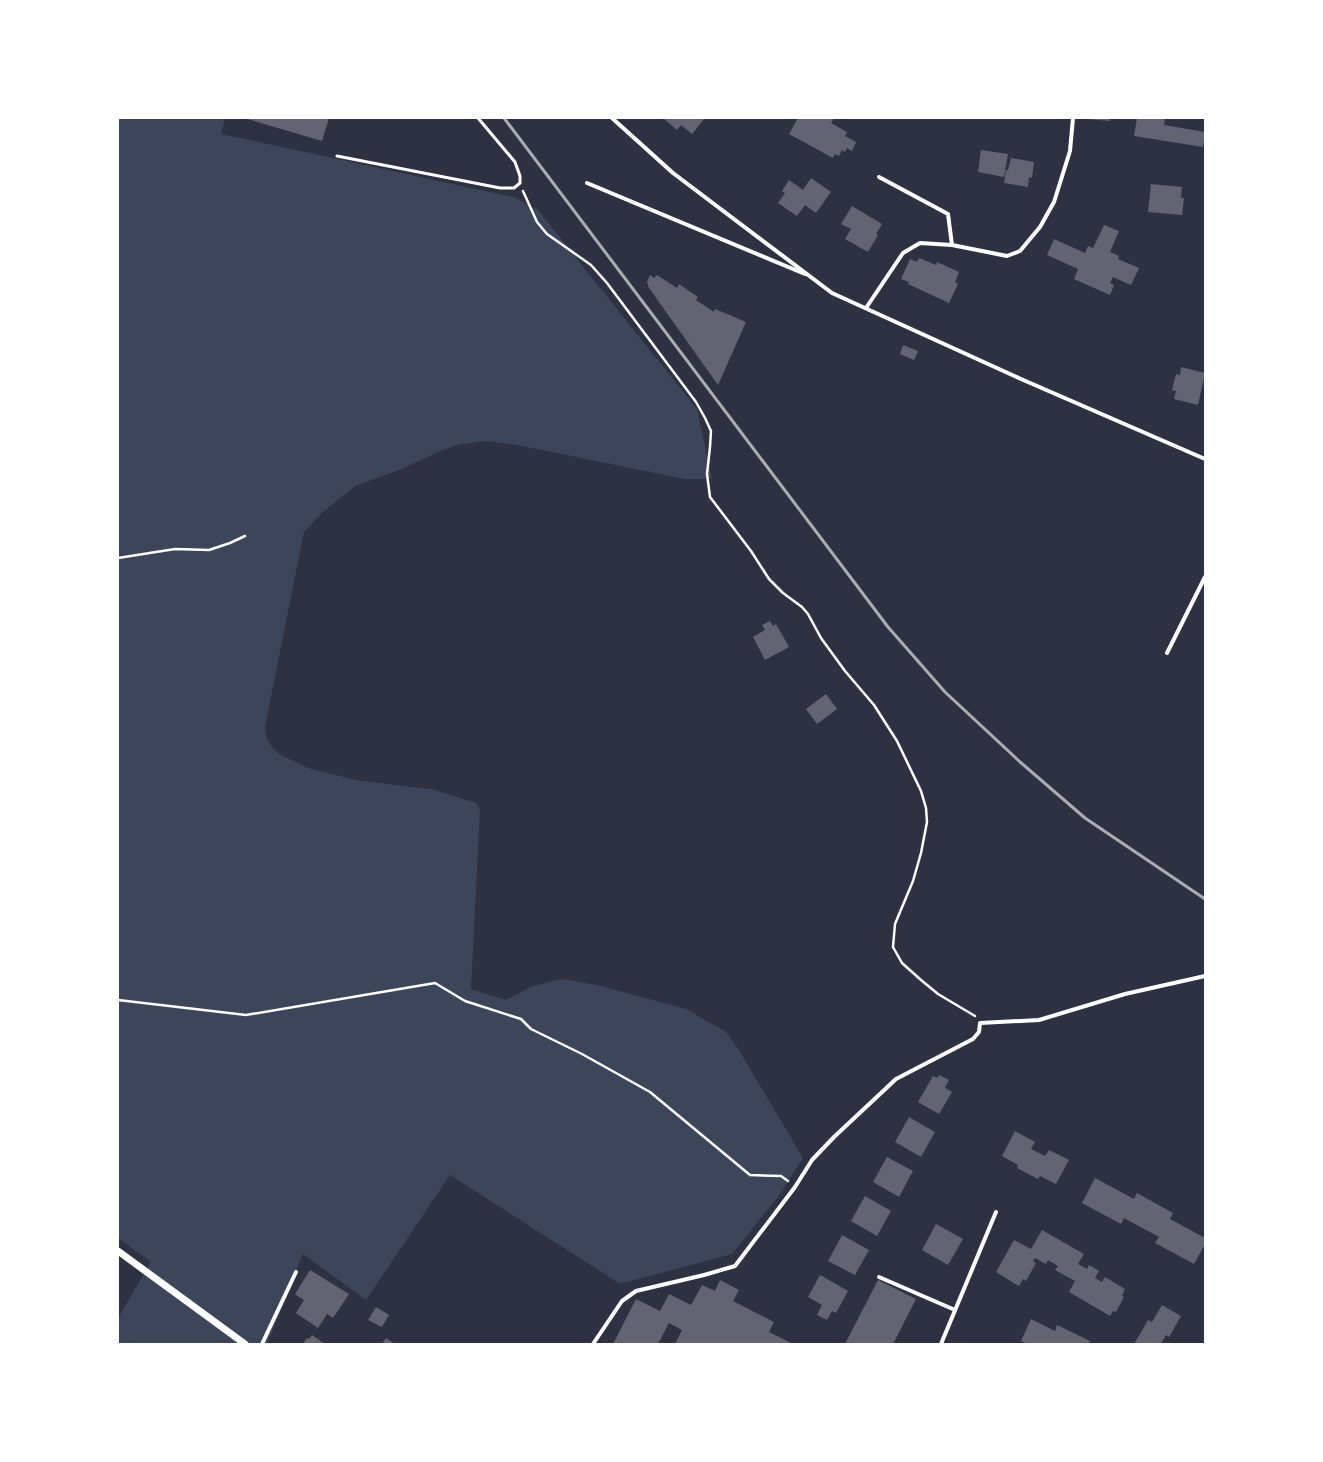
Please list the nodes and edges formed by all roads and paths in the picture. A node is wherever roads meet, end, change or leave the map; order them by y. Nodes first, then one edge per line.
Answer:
1 (478, 118) edge
2 (612, 118) edge
3 (1073, 118) edge
4 (338, 156) dead end
5 (879, 177) dead end
6 (520, 183) junction
7 (587, 183) dead end
8 (952, 245) junction
9 (810, 276) junction
10 (866, 308) junction
11 (1205, 459) edge
12 (245, 536) dead end
13 (118, 558) edge
14 (1205, 577) edge
15 (1167, 653) dead end
16 (1205, 976) edge
17 (118, 1000) edge
18 (980, 1022) junction
19 (795, 1187) junction
20 (996, 1212) dead end
21 (118, 1251) edge
22 (296, 1272) dead end
23 (879, 1277) dead end
24 (955, 1310) junction
25 (245, 1344) edge
26 (262, 1344) edge
27 (593, 1344) edge
28 (941, 1344) edge

1 - 6 lane
2 - 9 street
3 - 8 street
4 - 6 lane
5 - 8 street
6 - 18 path
7 - 9 street
8 - 10 street
9 - 10 street
10 - 11 street
12 - 13 path
14 - 15 street
16 - 18 street
17 - 19 path
18 - 19 street
19 - 27 street
20 - 24 street
21 - 25 street
22 - 26 street
23 - 24 street
24 - 28 street

